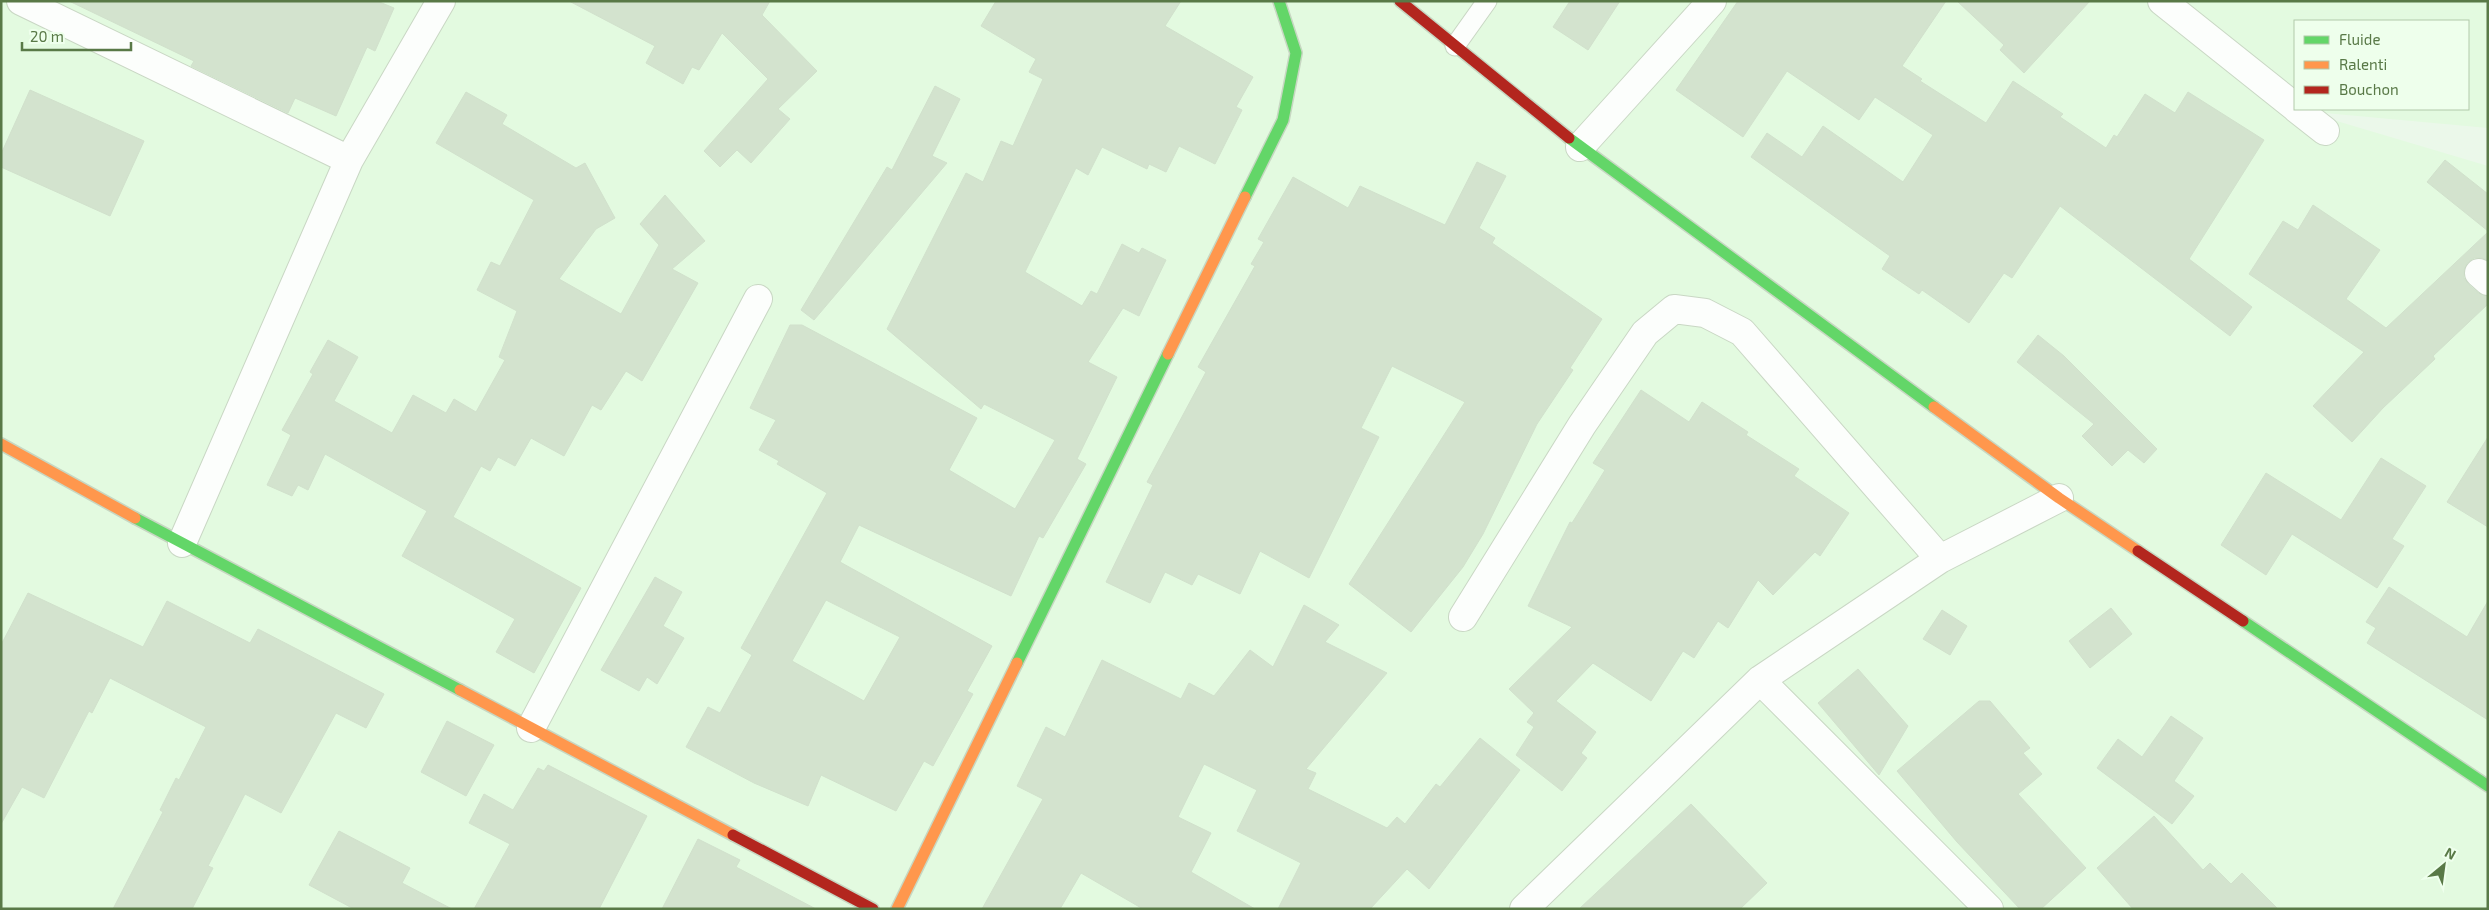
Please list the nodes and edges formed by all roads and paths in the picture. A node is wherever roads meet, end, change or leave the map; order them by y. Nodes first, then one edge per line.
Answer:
1 (21, 1) edge
2 (441, 1) edge
3 (1279, 1) edge
4 (1400, 1) edge
5 (1487, 1) edge
6 (1712, 1) edge
7 (2162, 1) edge
8 (1455, 46) junction
9 (2294, 106) edge
10 (2298, 110) edge
11 (2326, 132) dead end
12 (1580, 146) junction
13 (349, 160) junction
14 (758, 299) dead end
15 (1, 444) edge
16 (2059, 498) junction
17 (182, 543) junction
18 (1940, 559) junction
19 (1463, 617) dead end
20 (1760, 680) junction
21 (531, 728) junction
22 (2488, 786) edge
23 (1537, 904) edge
24 (873, 909) edge
25 (897, 909) edge
26 (1989, 909) edge

1 - 13 street
2 - 13 street
3 - 25 street
4 - 8 street
5 - 8 lane
6 - 12 street
7 - 9 street
8 - 12 street
10 - 11 street
12 - 16 street
13 - 17 street
14 - 21 street
15 - 17 street
16 - 18 street
16 - 22 street
17 - 21 street
18 - 19 street
18 - 20 street
20 - 23 street
20 - 26 street
21 - 24 street

